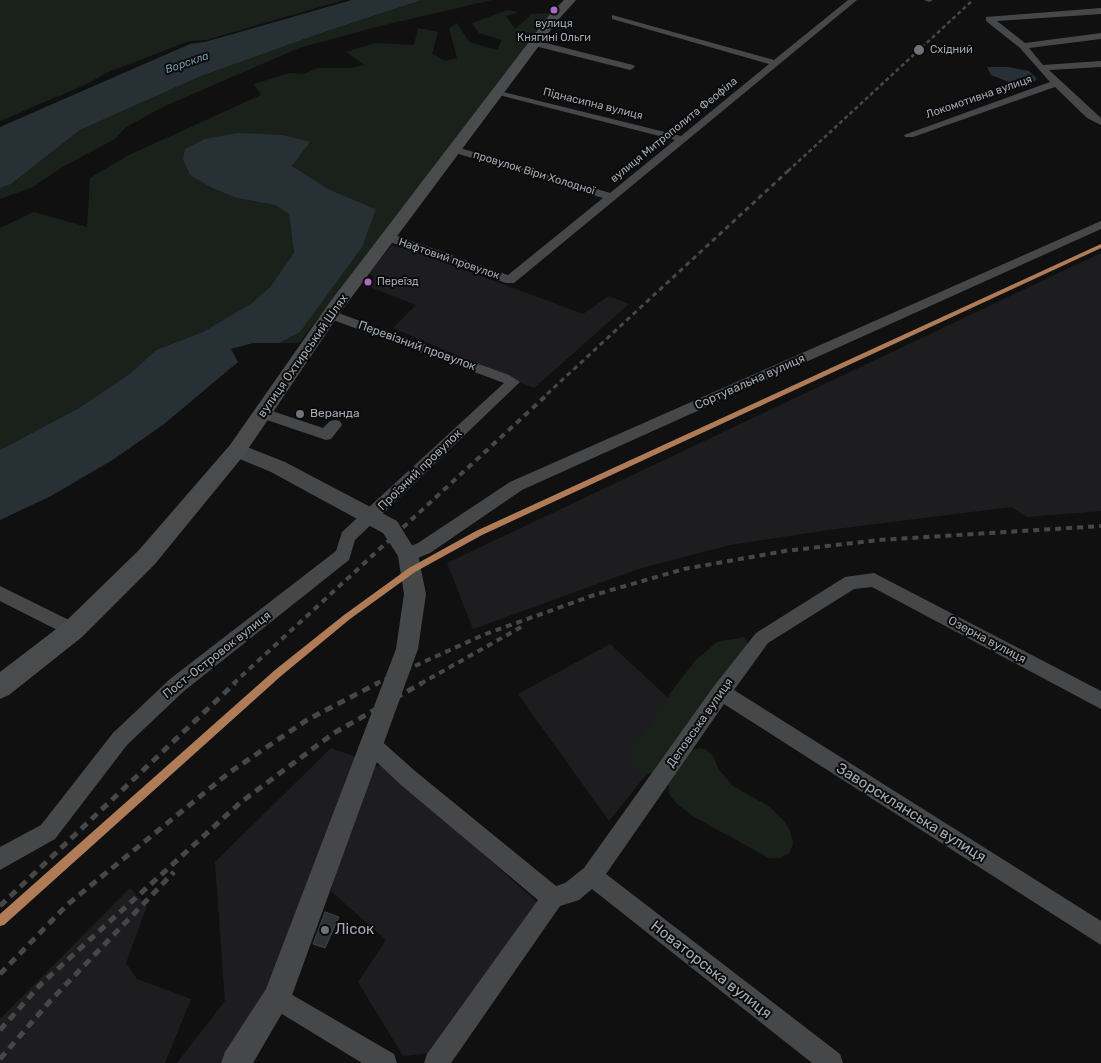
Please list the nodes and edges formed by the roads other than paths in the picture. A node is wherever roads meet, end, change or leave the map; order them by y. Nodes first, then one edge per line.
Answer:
1 (570, 0) edge
2 (1078, 0) edge
3 (848, 1) edge
4 (1101, 11) edge
5 (1067, 13) junction
6 (615, 17) dead end
7 (1101, 36) edge
8 (534, 43) junction
9 (1023, 46) junction
10 (775, 63) junction
11 (1101, 64) edge
12 (630, 67) dead end
13 (1041, 68) junction
14 (1057, 83) junction
15 (498, 92) junction
16 (1101, 122) edge
17 (908, 135) dead end
18 (682, 139) junction
19 (456, 150) junction
20 (612, 197) junction
21 (1101, 225) edge
22 (388, 238) junction
23 (510, 280) joint
24 (330, 314) junction
25 (509, 380) joint
26 (263, 413) junction
27 (335, 426) dead end
28 (237, 450) junction
29 (372, 516) junction
30 (408, 556) junction
31 (874, 580) joint
32 (0, 593) edge
33 (73, 630) junction
34 (0, 687) edge
35 (721, 692) junction
36 (1101, 700) edge
37 (370, 744) junction
38 (0, 859) edge
39 (592, 876) junction
40 (553, 898) junction
41 (1101, 934) edge
42 (277, 998) junction
43 (236, 1063) edge
44 (385, 1063) edge
45 (436, 1063) edge
46 (830, 1063) edge

1 - 8 main road, вулиця Охтирський Шлях
2 - 5 street
3 - 10 street, вулиця Митрополита Феофіла
4 - 5 street
5 - 9 street
6 - 10 street
7 - 9 street
8 - 12 street
8 - 15 main road, вулиця Охтирський Шлях
9 - 13 street
10 - 18 street, вулиця Митрополита Феофіла
11 - 13 street, Локомотивна вулиця
13 - 14 street
14 - 16 street
14 - 17 street, Локомотивна вулиця
15 - 18 street, Піднасипна вулиця
15 - 19 main road, вулиця Охтирський Шлях
18 - 20 street, вулиця Митрополита Феофіла
19 - 20 street, провулок Віри Холодної
19 - 22 main road, вулиця Охтирський Шлях
20 - 23 street, вулиця Митрополита Феофіла
21 - 30 street, Сортувальна вулиця
22 - 23 street, Нафтовий провулок
22 - 24 main road, вулиця Охтирський Шлях
24 - 25 street, Перевізний провулок
24 - 26 main road, вулиця Охтирський Шлях
25 - 29 street, Проїзний провулок
26 - 27 street
26 - 28 main road, вулиця Охтирський Шлях
28 - 29 street, Проїзний провулок
28 - 33 main road, вулиця Охтирський Шлях
29 - 30 street
29 - 38 street, Пост-Островок вулиця
30 - 37 street
31 - 35 street, Деповська вулиця
31 - 36 street, Озерна вулиця
32 - 33 street
33 - 34 main road, вулиця Охтирський Шлях
35 - 39 street, Деповська вулиця
35 - 41 street, Заворсклянська вулиця
37 - 40 street
37 - 42 street
39 - 40 street, Деповська вулиця
39 - 46 street, Новаторська вулиця
40 - 45 street
42 - 43 street
42 - 44 street

